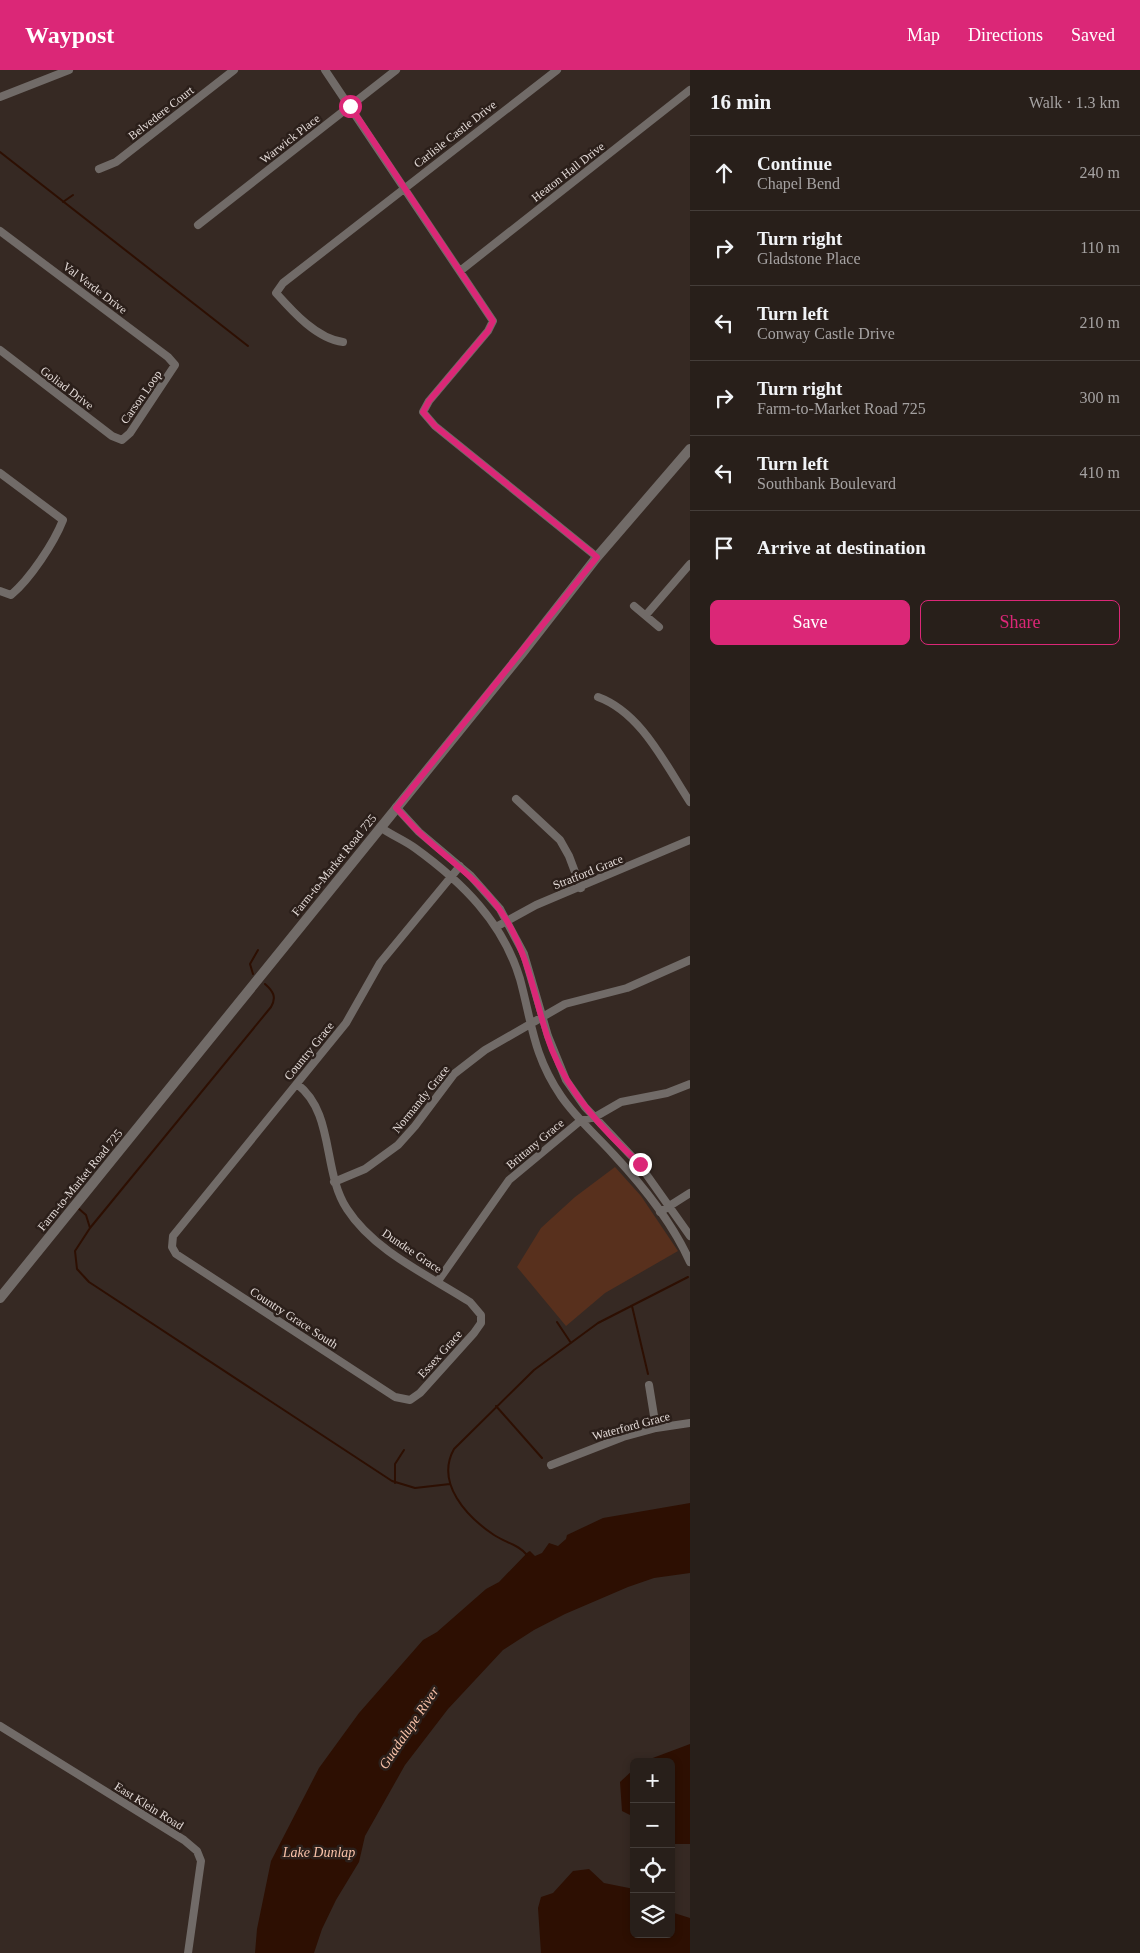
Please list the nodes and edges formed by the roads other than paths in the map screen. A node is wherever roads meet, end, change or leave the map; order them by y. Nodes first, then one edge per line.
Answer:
1 (70, 70) edge
2 (234, 70) edge
3 (325, 70) edge
4 (396, 70) edge
5 (557, 70) edge
6 (690, 90) edge
7 (0, 97) edge
8 (350, 106) junction
9 (99, 169) dead end
10 (404, 188) junction
11 (198, 226) dead end
12 (0, 231) edge
13 (460, 271) junction
14 (343, 342) dead end
15 (0, 350) edge
16 (175, 365) joint
17 (122, 440) joint
18 (690, 450) edge
19 (0, 473) edge
20 (597, 557) junction
21 (690, 564) edge
22 (0, 591) edge
23 (634, 606) dead end
24 (646, 615) junction
25 (659, 628) dead end
26 (598, 697) dead end
27 (516, 798) dead end
28 (690, 802) edge
29 (396, 808) junction
30 (380, 827) junction
31 (418, 832) junction
32 (690, 840) edge
33 (409, 844) junction
34 (460, 866) junction
35 (451, 877) junction
36 (581, 888) junction
37 (507, 920) junction
38 (496, 927) junction
39 (690, 960) edge
40 (541, 1016) junction
41 (530, 1026) junction
42 (297, 1084) junction
43 (690, 1084) edge
44 (594, 1117) junction
45 (580, 1121) junction
46 (334, 1182) junction
47 (690, 1193) edge
48 (670, 1205) junction
49 (660, 1212) junction
50 (690, 1236) edge
51 (172, 1247) joint
52 (690, 1262) edge
53 (438, 1281) junction
54 (0, 1298) edge
55 (481, 1318) joint
56 (649, 1385) dead end
57 (410, 1400) joint
58 (690, 1424) edge
59 (656, 1428) junction
60 (551, 1465) dead end
61 (0, 1726) edge
62 (188, 1953) edge

1 - 7 street
2 - 9 street, Belvedere Court
3 - 8 street
4 - 8 street, Warwick Place
5 - 10 street, Carlisle Castle Drive
6 - 13 street, Heaton Hall Drive
8 - 10 street
8 - 11 street, Warwick Place
10 - 13 street
10 - 14 street, Carlisle Castle Drive
12 - 16 street, Val Verde Drive
13 - 20 street
15 - 17 street, Goliad Drive
16 - 17 street, Carson Loop
18 - 20 street, Farm-to-Market Road 725
19 - 22 street
20 - 29 street, Farm-to-Market Road 725
21 - 24 street
23 - 24 street
24 - 25 street
26 - 28 street
27 - 36 street
29 - 30 street, Farm-to-Market Road 725
29 - 31 street
30 - 33 street
30 - 54 street, Farm-to-Market Road 725
31 - 33 street
31 - 34 street
32 - 36 street, Stratford Grace
33 - 35 street
34 - 35 street, Country Grace
34 - 37 street
35 - 38 street
35 - 42 street, Country Grace
36 - 37 street, Stratford Grace
37 - 38 street, Stratford Grace
37 - 40 street
38 - 41 street
39 - 40 street, Normandy Grace
40 - 41 street, Normandy Grace
40 - 44 street
41 - 45 street
41 - 46 street, Normandy Grace
42 - 46 street, Dundee Grace
42 - 51 street, Country Grace
43 - 44 street, Brittany Grace
44 - 45 street, Brittany Grace
44 - 48 street
45 - 49 street
45 - 53 street, Brittany Grace
46 - 53 street, Dundee Grace
47 - 48 street
48 - 49 street
48 - 50 street
49 - 52 street
51 - 57 street, Country Grace South
53 - 55 street, Dundee Grace
55 - 57 street, Essex Grace
56 - 59 street
58 - 59 street, Waterford Grace
59 - 60 street, Waterford Grace
61 - 62 street, East Klein Road

